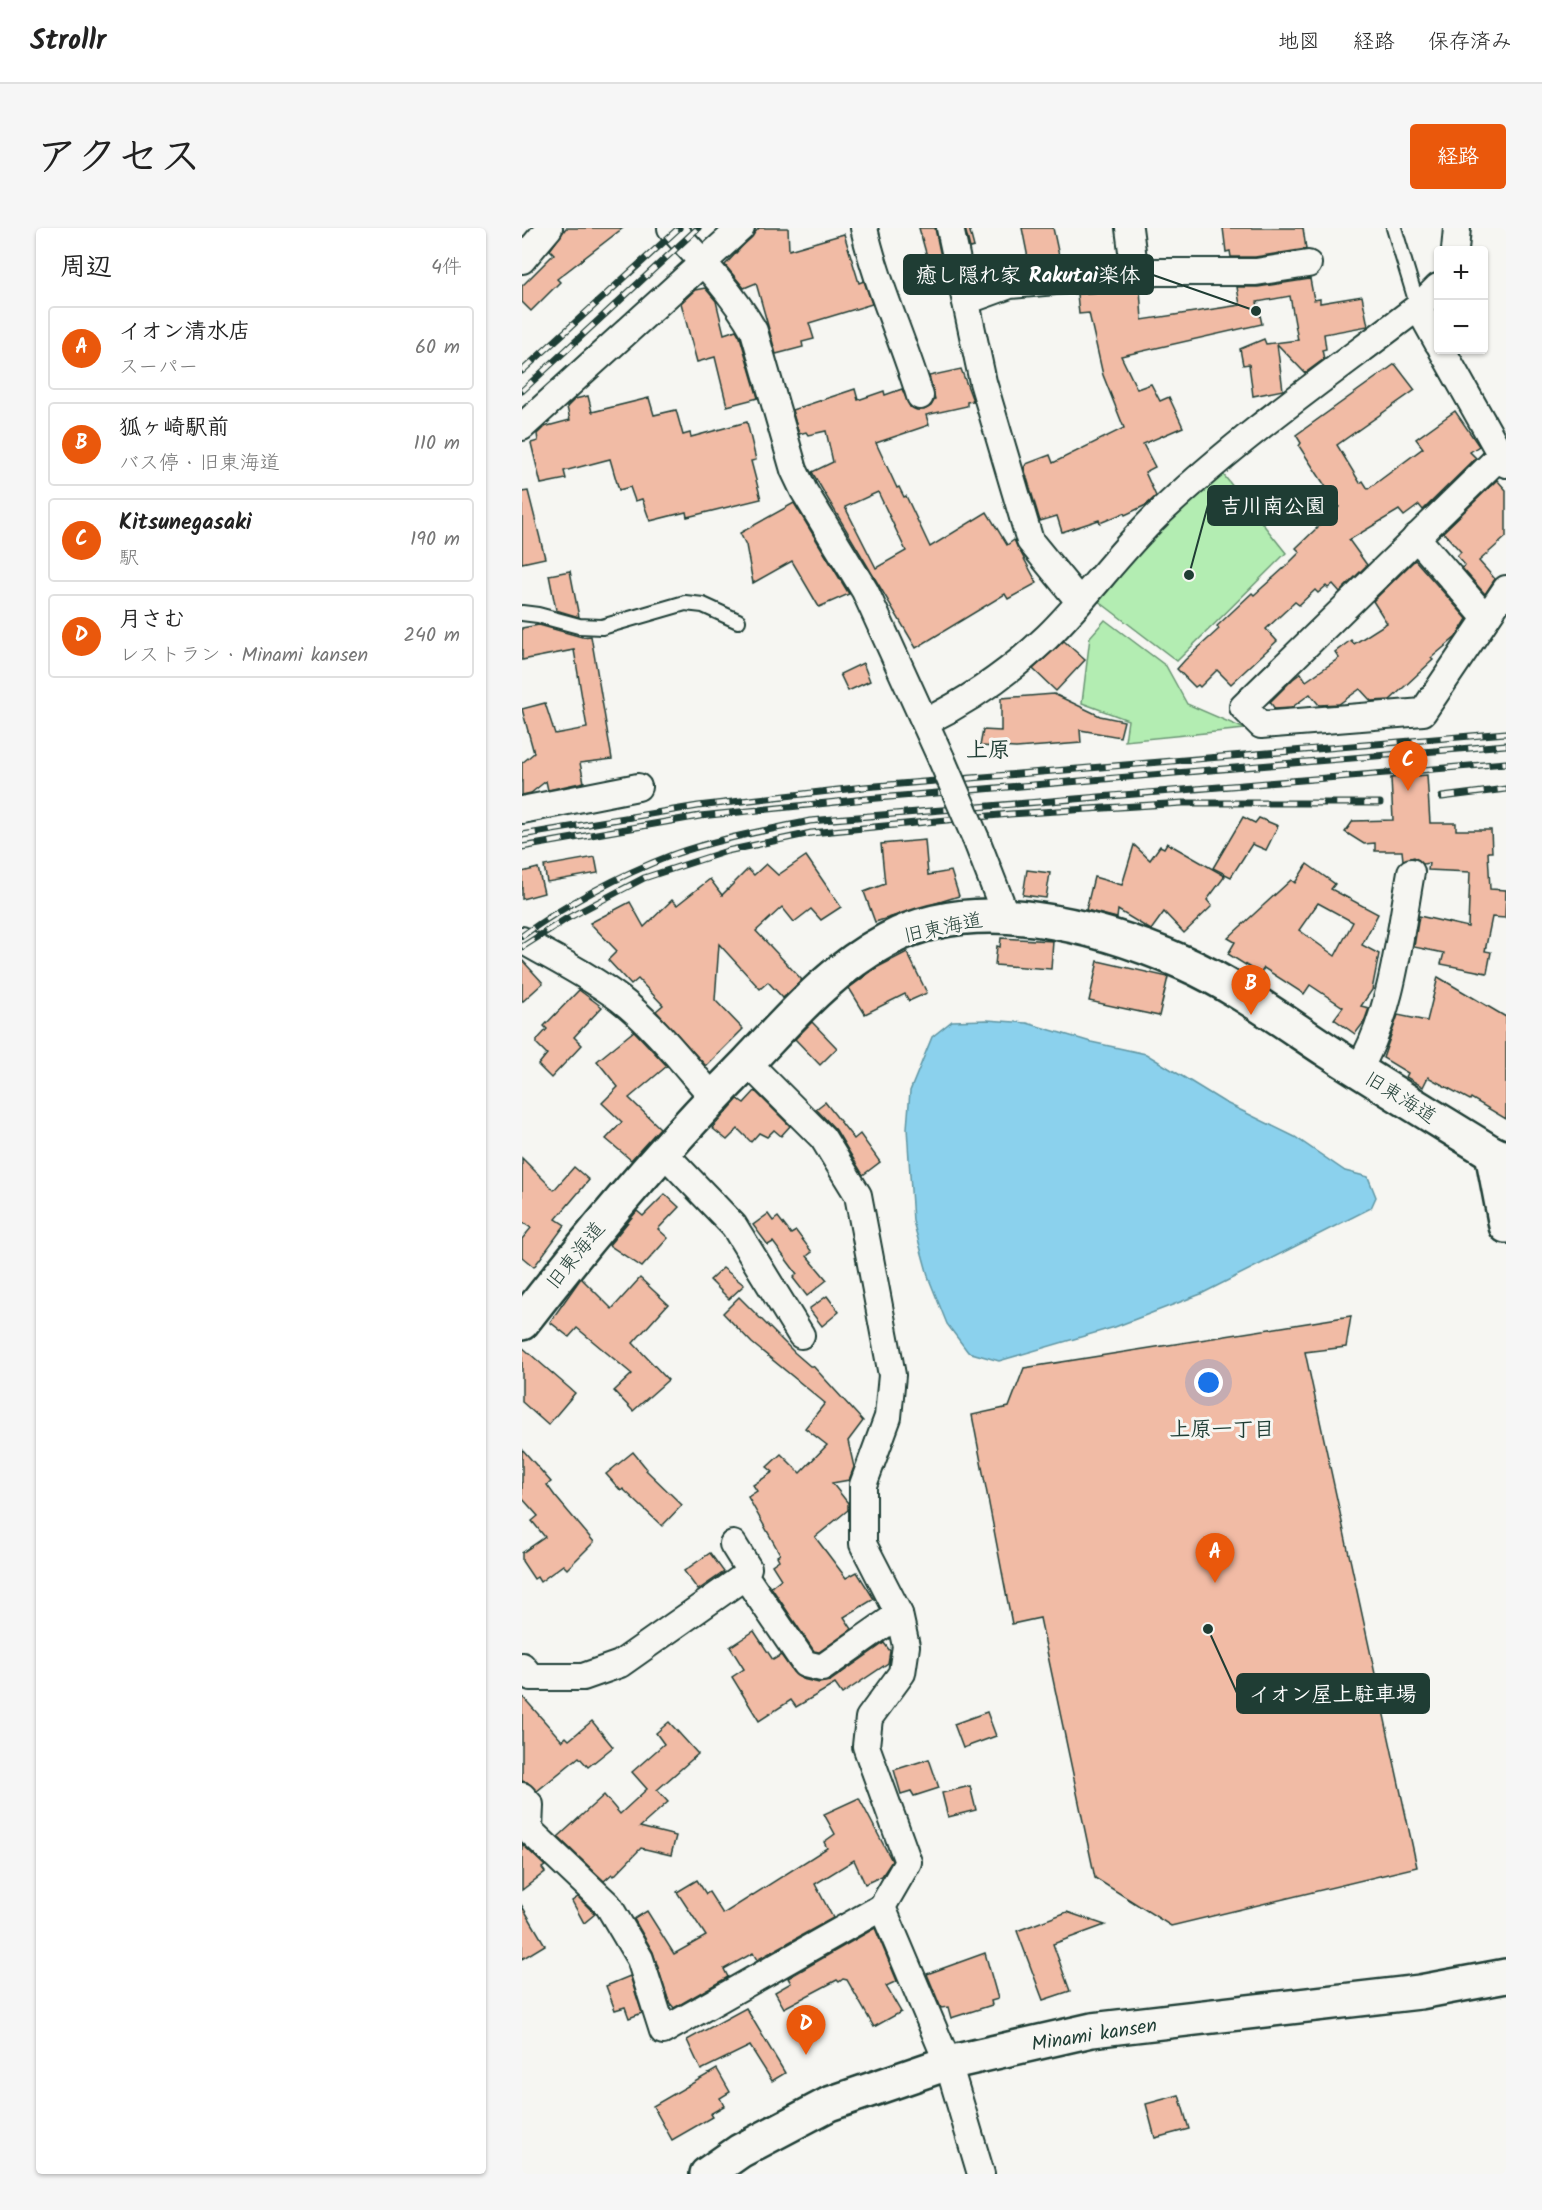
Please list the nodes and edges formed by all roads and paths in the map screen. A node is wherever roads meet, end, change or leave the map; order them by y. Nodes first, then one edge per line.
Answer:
1 (549, 228) edge
2 (671, 228) edge
3 (741, 228) edge
4 (864, 228) edge
5 (950, 228) edge
6 (1129, 228) edge
7 (1394, 228) edge
8 (1457, 228) edge
9 (1455, 246) edge
10 (522, 260) edge
11 (704, 264) junction
12 (1308, 264) dead end
13 (1135, 274) junction
14 (1434, 291) edge
15 (966, 301) junction
16 (1418, 307) junction
17 (1434, 336) edge
18 (1444, 354) edge
19 (920, 396) dead end
20 (522, 426) edge
21 (1503, 459) edge
22 (1416, 537) junction
23 (1506, 589) edge
24 (1079, 601) junction
25 (522, 614) edge
26 (1485, 617) junction
27 (738, 621) dead end
28 (925, 722) junction
29 (638, 787) dead end
30 (522, 810) edge
31 (1411, 872) dead end
32 (1006, 916) junction
33 (522, 940) edge
34 (747, 1062) junction
35 (1358, 1070) junction
36 (712, 1096) junction
37 (662, 1151) junction
38 (1499, 1156) edge
39 (1506, 1226) edge
40 (522, 1323) edge
41 (801, 1335) dead end
42 (733, 1544) dead end
43 (745, 1576) junction
44 (899, 1614) junction
45 (522, 1666) edge
46 (522, 1796) edge
47 (882, 1907) junction
48 (1506, 1976) edge
49 (948, 2063) junction
50 (706, 2174) edge
51 (981, 2174) edge

1 - 10 street
2 - 11 street
3 - 11 street
4 - 19 street
5 - 15 street
6 - 13 street
7 - 16 lane
8 - 9 street
11 - 20 street
11 - 28 street
12 - 13 street
13 - 15 street
14 - 16 street
15 - 24 street
16 - 17 street
16 - 24 street
18 - 21 street
21 - 22 street
22 - 26 street
22 - 26 street
23 - 26 street
24 - 28 street
25 - 27 lane
28 - 32 street, bridge
29 - 30 street
31 - 35 street
32 - 34 street, 旧東海道
32 - 35 street, 旧東海道
33 - 36 street
34 - 36 street, 旧東海道
34 - 44 street
35 - 38 street, 旧東海道
36 - 37 street, 旧東海道
37 - 40 street, 旧東海道
37 - 41 street
38 - 39 street
42 - 43 street
43 - 44 street
43 - 45 street
44 - 47 street
46 - 47 street
47 - 49 street
48 - 49 street, Minami kansen
49 - 50 street, Minami kansen
49 - 51 street

